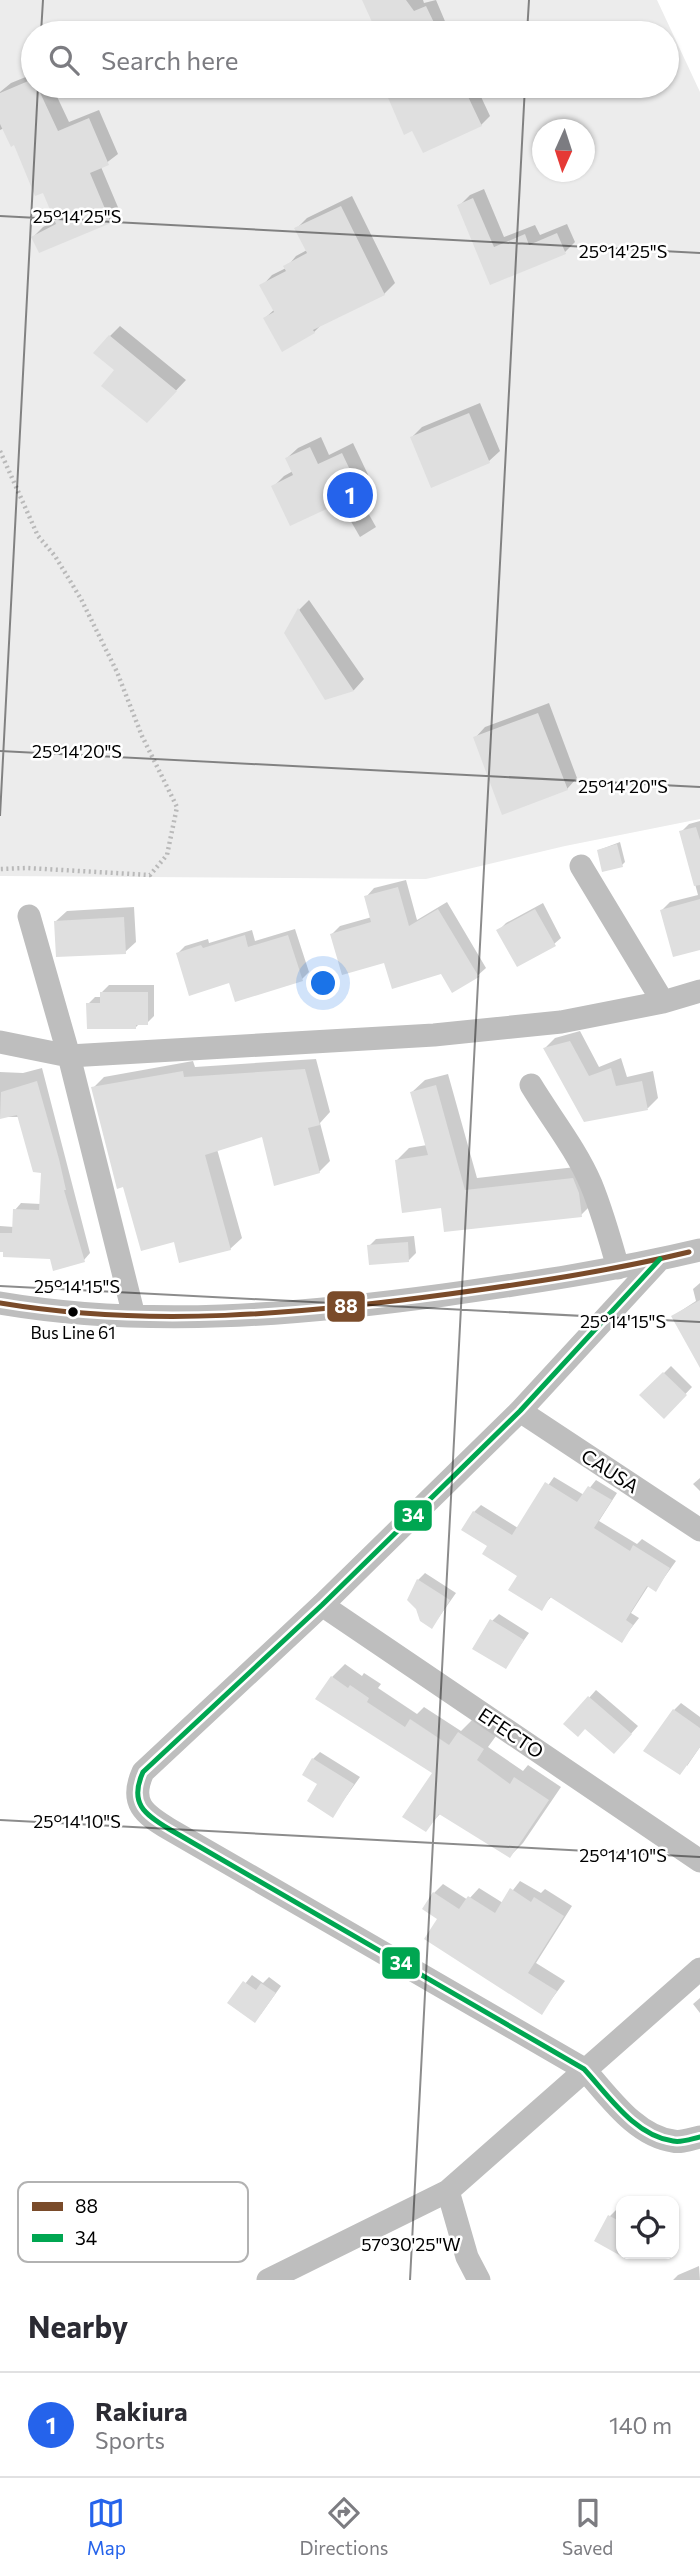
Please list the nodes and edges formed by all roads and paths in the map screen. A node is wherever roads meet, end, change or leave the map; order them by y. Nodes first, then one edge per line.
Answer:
1 (0, 451) edge
2 (581, 866) dead end
3 (0, 869) edge
4 (29, 916) dead end
5 (700, 991) edge
6 (663, 1002) junction
7 (0, 1042) edge
8 (69, 1055) junction
9 (531, 1085) dead end
10 (700, 1250) edge
11 (660, 1259) junction
12 (618, 1268) junction
13 (0, 1303) edge
14 (134, 1316) junction
15 (520, 1412) junction
16 (700, 1530) edge
17 (322, 1605) junction
18 (700, 1861) edge
19 (700, 1969) edge
20 (583, 2069) junction
21 (700, 2137) edge
22 (447, 2191) junction
23 (268, 2280) edge
24 (479, 2280) edge

1 - 3 path
2 - 6 street
4 - 8 street
5 - 6 street
6 - 8 street
7 - 8 street
8 - 14 street
9 - 12 street
10 - 11 street
11 - 12 street
11 - 15 street
12 - 14 street
13 - 14 street
15 - 16 street, CAUSA
15 - 17 street
17 - 18 street, EFECTO
17 - 20 street
19 - 20 street
20 - 21 street
20 - 22 street
22 - 23 street
22 - 24 street

